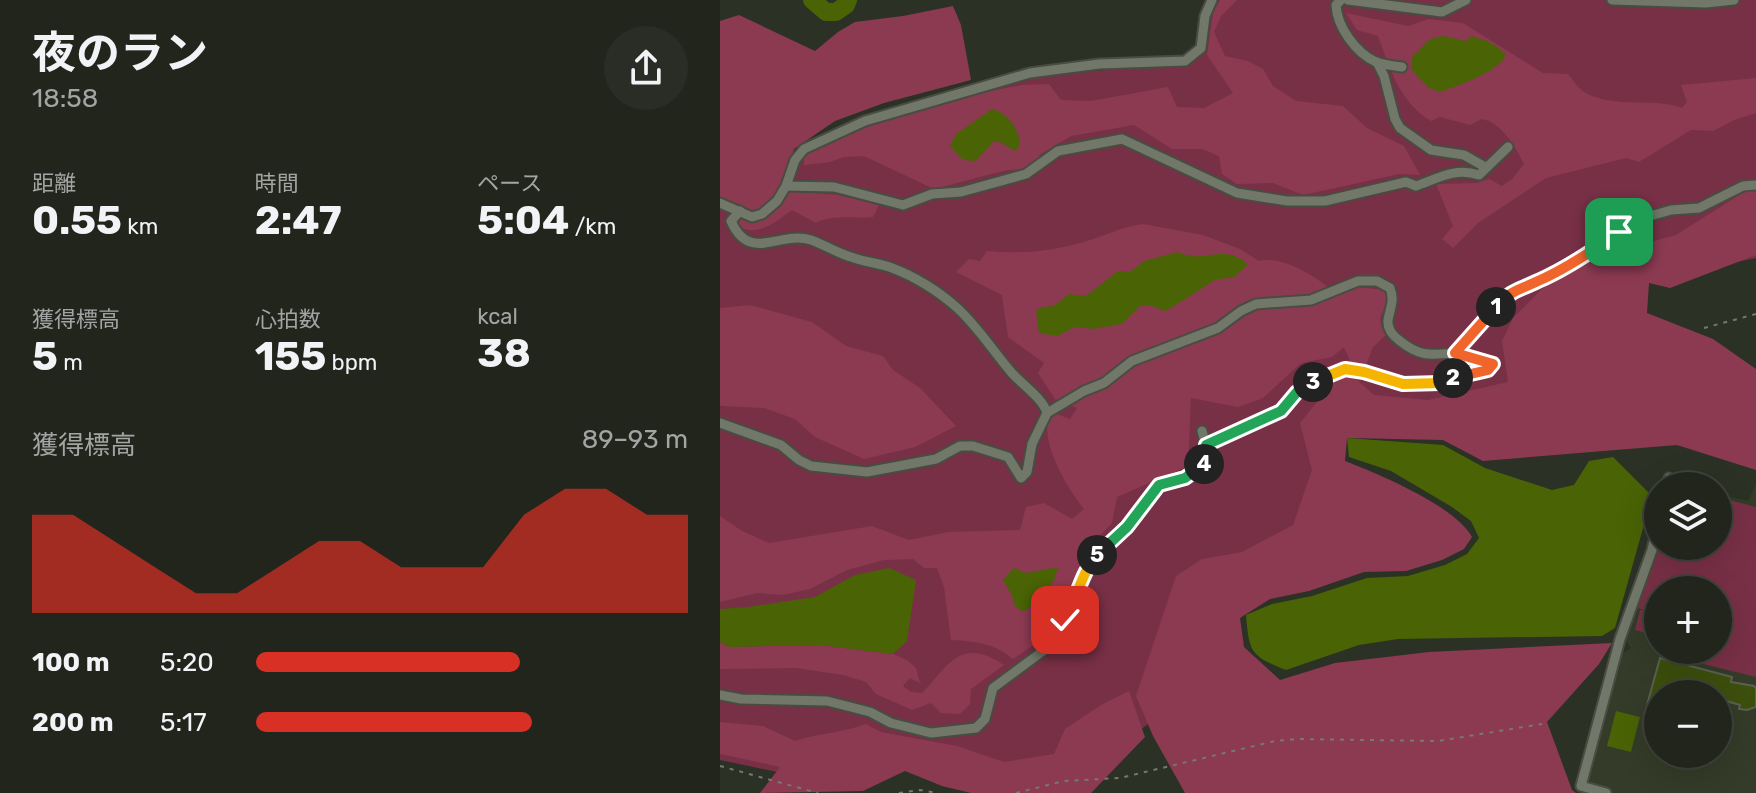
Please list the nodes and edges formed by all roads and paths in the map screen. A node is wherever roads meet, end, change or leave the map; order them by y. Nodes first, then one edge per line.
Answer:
1 (1212, 0) edge
2 (1341, 0) edge
3 (1348, 0) edge
4 (1466, 0) edge
5 (1612, 0) edge
6 (1734, 0) edge
7 (1377, 62) junction
8 (1402, 67) dead end
9 (1508, 147) dead end
10 (1485, 167) junction
11 (1756, 185) edge
12 (786, 186) junction
13 (720, 203) edge
14 (740, 211) junction
15 (1756, 314) edge
16 (1704, 328) dead end
17 (1455, 353) junction
18 (1047, 413) junction
19 (720, 423) edge
20 (1202, 431) dead end
21 (1206, 445) junction
22 (1648, 560) edge
23 (720, 695) edge
24 (1542, 724) dead end
25 (720, 766) edge
26 (818, 793) edge
27 (899, 793) edge
28 (937, 793) edge
29 (1016, 793) edge
30 (1606, 793) edge

1 - 12 street
2 - 7 street
3 - 4 street
5 - 6 street
7 - 8 street
7 - 10 street
9 - 10 street
10 - 12 street
11 - 17 street
12 - 14 street
13 - 14 street
14 - 18 street
15 - 16 path
17 - 18 street
17 - 21 street
18 - 19 street
20 - 21 street
21 - 23 street
22 - 30 street
24 - 29 path
25 - 26 path
27 - 28 path

